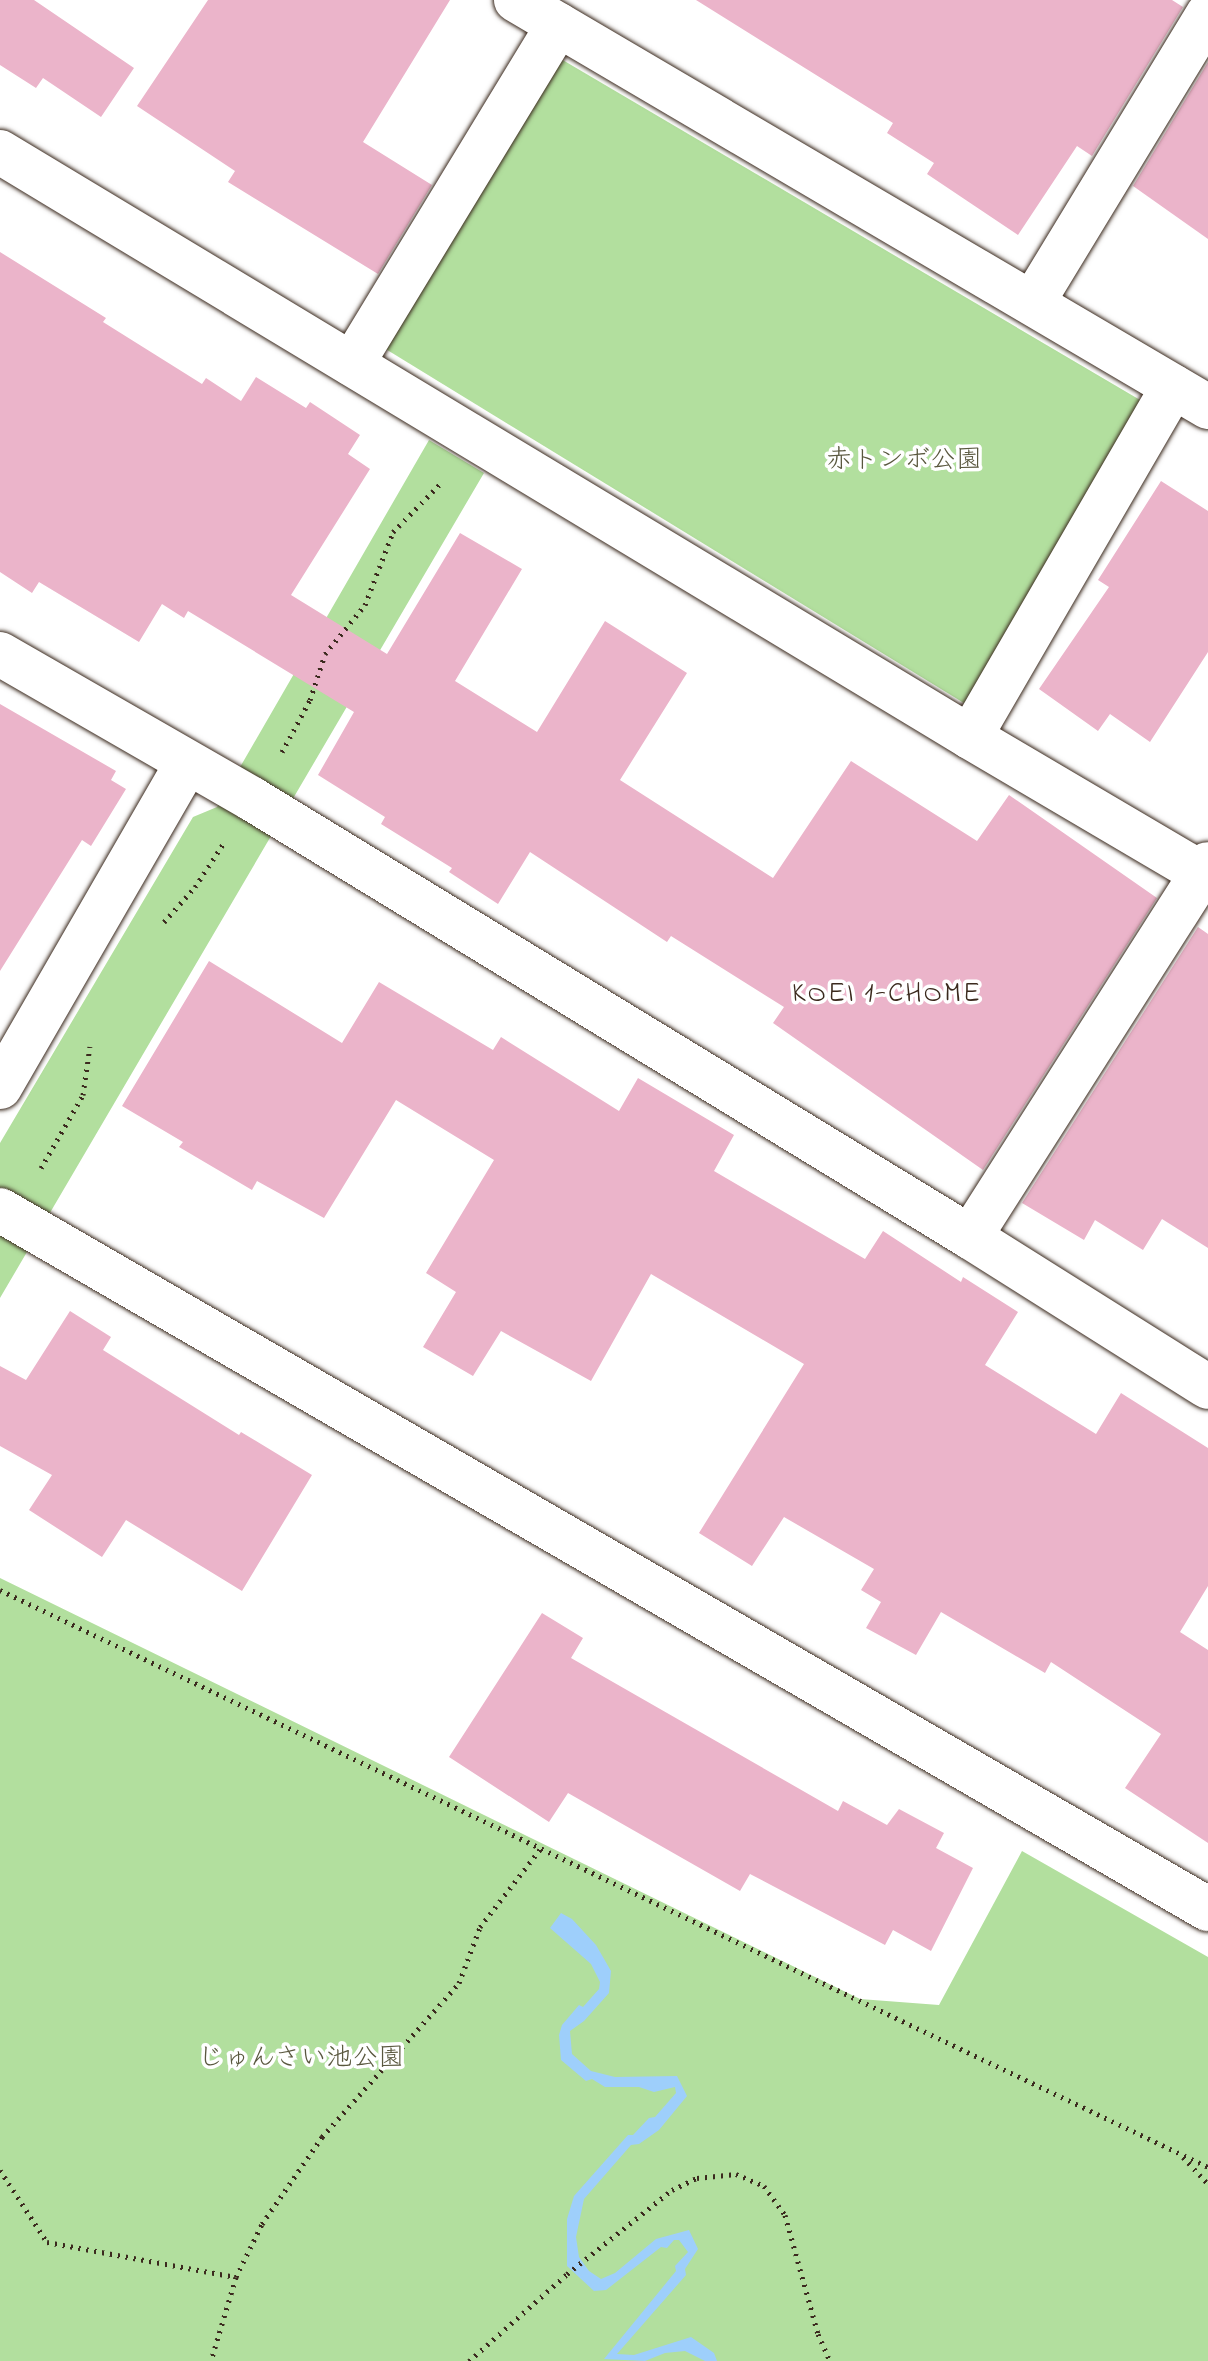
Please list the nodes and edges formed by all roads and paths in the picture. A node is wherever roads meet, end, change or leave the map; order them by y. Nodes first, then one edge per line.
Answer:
1 (516, 0) edge
2 (1207, 19) edge
3 (558, 25) junction
4 (0, 152) edge
5 (1033, 302) junction
6 (352, 364) junction
7 (1190, 397) edge
8 (0, 654) edge
9 (970, 737) junction
10 (187, 763) junction
11 (1206, 871) edge
12 (0, 1087) edge
13 (0, 1210) edge
14 (970, 1237) junction
15 (1208, 1387) edge
16 (0, 1590) edge
17 (541, 1848) junction
18 (1208, 1909) edge
19 (1180, 2153) junction
20 (1208, 2167) edge
21 (0, 2170) edge
22 (1208, 2184) edge
23 (236, 2277) junction
24 (211, 2361) edge
25 (469, 2361) edge
26 (830, 2361) edge

1 - 3 street
2 - 5 street
3 - 5 street
3 - 6 street
4 - 6 street
5 - 7 street
6 - 9 street
7 - 9 street
8 - 10 street
9 - 11 street
10 - 12 street
10 - 14 street
11 - 14 street
13 - 18 street
14 - 15 street
16 - 17 path
17 - 19 path
17 - 23 path
19 - 20 path
19 - 22 path
21 - 23 path
23 - 24 path
25 - 26 path

